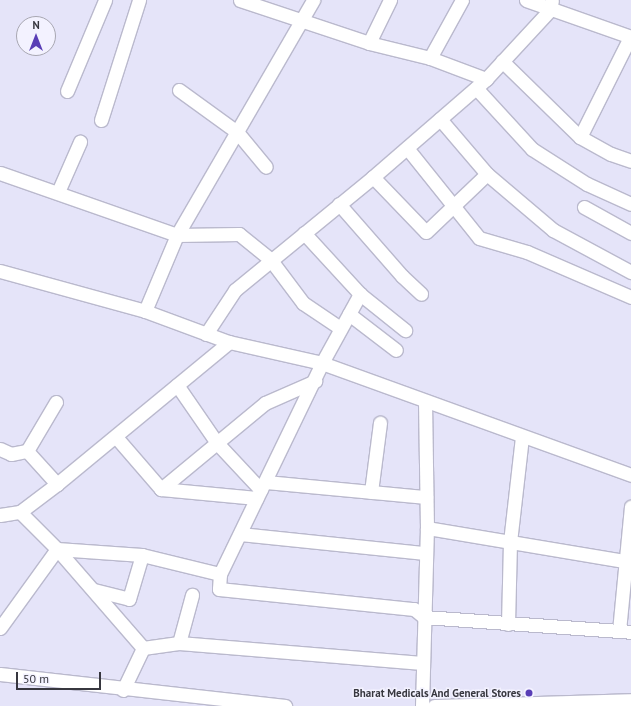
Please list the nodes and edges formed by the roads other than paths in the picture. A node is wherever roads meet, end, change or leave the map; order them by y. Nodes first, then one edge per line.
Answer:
1 (105, 0) edge
2 (139, 0) edge
3 (242, 0) edge
4 (313, 0) edge
5 (390, 0) edge
6 (462, 0) edge
7 (526, 0) edge
8 (551, 5) edge
9 (302, 20) junction
10 (631, 37) edge
11 (369, 43) junction
12 (430, 58) junction
13 (502, 61) junction
14 (486, 79) junction
15 (476, 88) junction
16 (179, 90) dead end
17 (67, 91) dead end
18 (440, 119) junction
19 (101, 120) dead end
20 (237, 132) junction
21 (580, 137) junction
22 (80, 142) dead end
23 (407, 148) junction
24 (631, 161) edge
25 (266, 167) dead end
26 (0, 172) edge
27 (487, 174) junction
28 (373, 177) junction
29 (58, 192) junction
30 (339, 204) junction
31 (631, 204) edge
32 (456, 206) junction
33 (584, 207) dead end
34 (304, 233) junction
35 (631, 233) edge
36 (177, 235) junction
37 (270, 259) junction
38 (0, 271) edge
39 (631, 272) edge
40 (360, 294) junction
41 (421, 294) dead end
42 (631, 297) edge
43 (145, 311) junction
44 (349, 314) junction
45 (340, 328) junction
46 (405, 330) dead end
47 (206, 334) junction
48 (229, 342) junction
49 (396, 350) dead end
50 (322, 363) junction
51 (315, 381) junction
52 (177, 385) junction
53 (425, 401) junction
54 (56, 402) dead end
55 (380, 423) dead end
56 (116, 437) junction
57 (522, 437) junction
58 (217, 443) junction
59 (0, 449) edge
60 (27, 451) junction
61 (631, 475) edge
62 (57, 484) junction
63 (161, 489) junction
64 (261, 490) junction
65 (371, 492) junction
66 (426, 497) junction
67 (631, 507) edge
68 (20, 512) junction
69 (0, 515) edge
70 (427, 528) junction
71 (240, 534) junction
72 (510, 542) junction
73 (57, 549) junction
74 (425, 553) junction
75 (142, 555) junction
76 (628, 562) edge
77 (220, 574) junction
78 (94, 590) junction
79 (192, 595) dead end
80 (424, 617) junction
81 (508, 624) junction
82 (0, 628) edge
83 (625, 632) edge
84 (179, 643) junction
85 (143, 648) junction
86 (422, 664) junction
87 (0, 674) edge
88 (123, 690) junction
89 (631, 700) edge
90 (284, 706) edge
91 (422, 706) edge
92 (434, 706) edge

1 - 17 street
2 - 19 street
3 - 9 street
4 - 9 street
5 - 11 street
6 - 12 street
7 - 8 street
8 - 10 street
8 - 13 street
9 - 11 street
9 - 20 street
10 - 21 street
11 - 12 street
12 - 14 street
13 - 14 street
13 - 21 street
14 - 15 street
15 - 18 street
15 - 31 street
16 - 20 street
18 - 23 street
18 - 27 street
20 - 25 street
20 - 36 street
21 - 24 street
22 - 29 street
23 - 28 street
23 - 32 street
26 - 29 street
27 - 32 street
27 - 39 street
28 - 30 street
28 - 32 street
29 - 36 street
30 - 34 street
30 - 41 street
32 - 42 street
33 - 35 street
34 - 37 street
34 - 40 street
36 - 37 street
36 - 43 street
37 - 45 street
37 - 47 street
38 - 43 street
40 - 44 street
40 - 46 street
43 - 47 street
44 - 45 street
44 - 49 street
45 - 50 street
47 - 48 street
48 - 50 street
48 - 52 street
50 - 51 street
50 - 53 street
51 - 58 street
51 - 64 street
52 - 56 street
52 - 58 street
53 - 57 street
53 - 66 street
54 - 60 street
55 - 65 street
56 - 62 street
56 - 63 street
57 - 61 street
57 - 72 street
58 - 63 street
58 - 64 street
59 - 60 street
60 - 62 street
62 - 68 street
63 - 64 street
64 - 65 street
64 - 71 street
65 - 66 street
66 - 70 street
67 - 76 street
68 - 69 street
68 - 73 street
70 - 72 street
70 - 74 street
71 - 74 street
71 - 77 street
72 - 76 street
72 - 81 street
73 - 75 street
73 - 78 street
73 - 82 street
74 - 80 street
75 - 77 street
75 - 78 street
76 - 83 street
77 - 80 street
78 - 85 street
79 - 84 street
80 - 81 street
80 - 86 street
81 - 83 street
84 - 85 street
84 - 86 street
85 - 88 street
86 - 91 street
87 - 88 street
88 - 90 street
89 - 92 street

